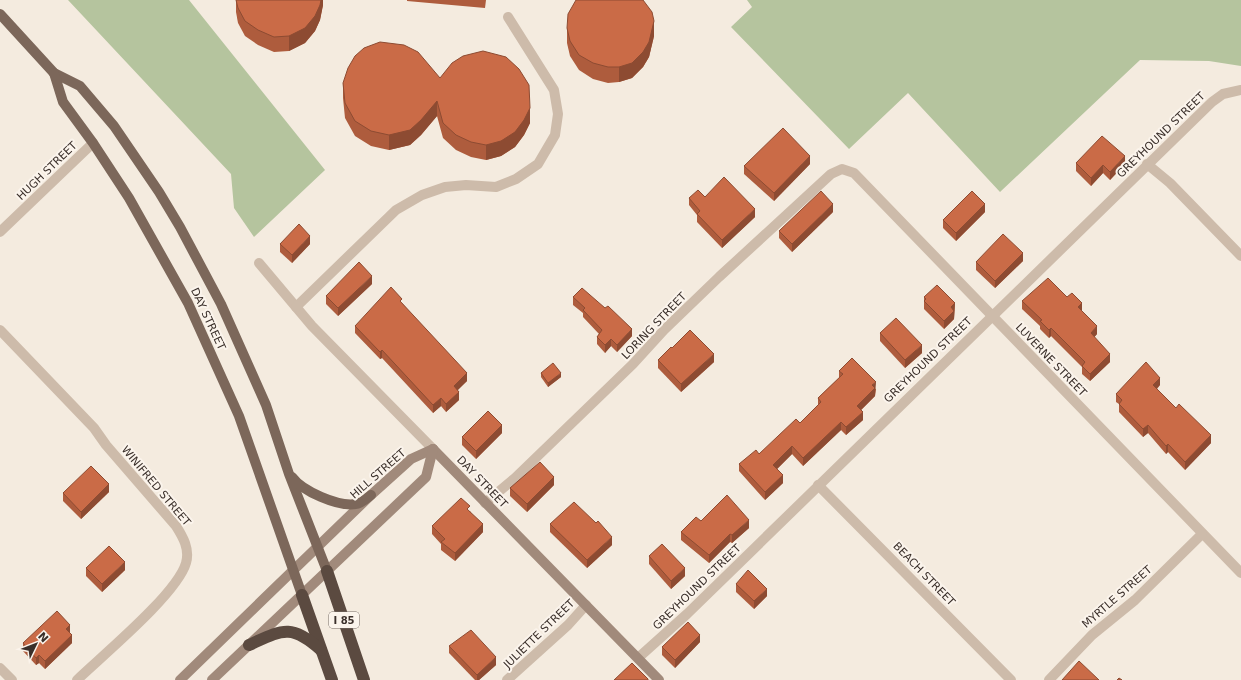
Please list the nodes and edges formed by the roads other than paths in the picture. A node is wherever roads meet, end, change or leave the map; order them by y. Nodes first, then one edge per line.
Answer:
1 (0, 14) edge
2 (508, 17) dead end
3 (54, 73) junction
4 (1241, 90) edge
5 (93, 143) junction
6 (1147, 164) junction
7 (842, 169) joint
8 (0, 232) edge
9 (1241, 256) edge
10 (259, 263) dead end
11 (296, 307) junction
12 (991, 315) junction
13 (0, 330) edge
14 (433, 449) junction
15 (289, 474) junction
16 (818, 485) junction
17 (372, 495) junction
18 (484, 503) junction
19 (1202, 534) junction
20 (318, 548) junction
21 (293, 570) junction
22 (327, 571) junction
23 (1241, 573) edge
24 (302, 595) junction
25 (586, 605) junction
26 (249, 645) junction
27 (322, 651) junction
28 (638, 658) junction
29 (0, 668) edge
30 (12, 680) edge
31 (77, 680) edge
32 (180, 680) edge
33 (212, 680) edge
34 (332, 680) edge
35 (364, 680) edge
36 (507, 680) edge
37 (659, 680) edge
38 (1012, 680) edge
39 (1049, 680) edge

1 - 3 main road, DAY STREET
2 - 11 street
3 - 5 main road, DAY STREET
3 - 15 main road, DAY STREET
4 - 6 street, GREYHOUND STREET
5 - 8 street, HUGH STREET
5 - 21 main road, DAY STREET
6 - 9 street
6 - 12 street, GREYHOUND STREET
7 - 12 street, LUVERNE STREET
7 - 18 street, LORING STREET
10 - 11 street, DAY STREET
11 - 14 street, DAY STREET
12 - 16 street, GREYHOUND STREET
12 - 19 street, LUVERNE STREET
13 - 31 street, WINIFRED STREET
14 - 17 street, HILL STREET
14 - 18 street, DAY STREET
14 - 22 street
15 - 17 main road
15 - 20 main road, DAY STREET
16 - 28 street, GREYHOUND STREET
16 - 38 street, BEACH STREET
17 - 20 street, HILL STREET
18 - 25 street, DAY STREET
19 - 23 street, LUVERNE STREET
19 - 39 street, MYRTLE STREET
20 - 21 street, HILL STREET
20 - 22 main road, DAY STREET
21 - 24 main road, DAY STREET
21 - 32 street, HILL STREET
22 - 24 street
22 - 35 highway, I 85
24 - 26 street
24 - 27 highway, I 85
25 - 28 street, DAY STREET
25 - 36 street, JULIETTE STREET
26 - 27 highway
26 - 33 street
27 - 34 highway, I 85
28 - 37 street, DAY STREET
29 - 30 street

